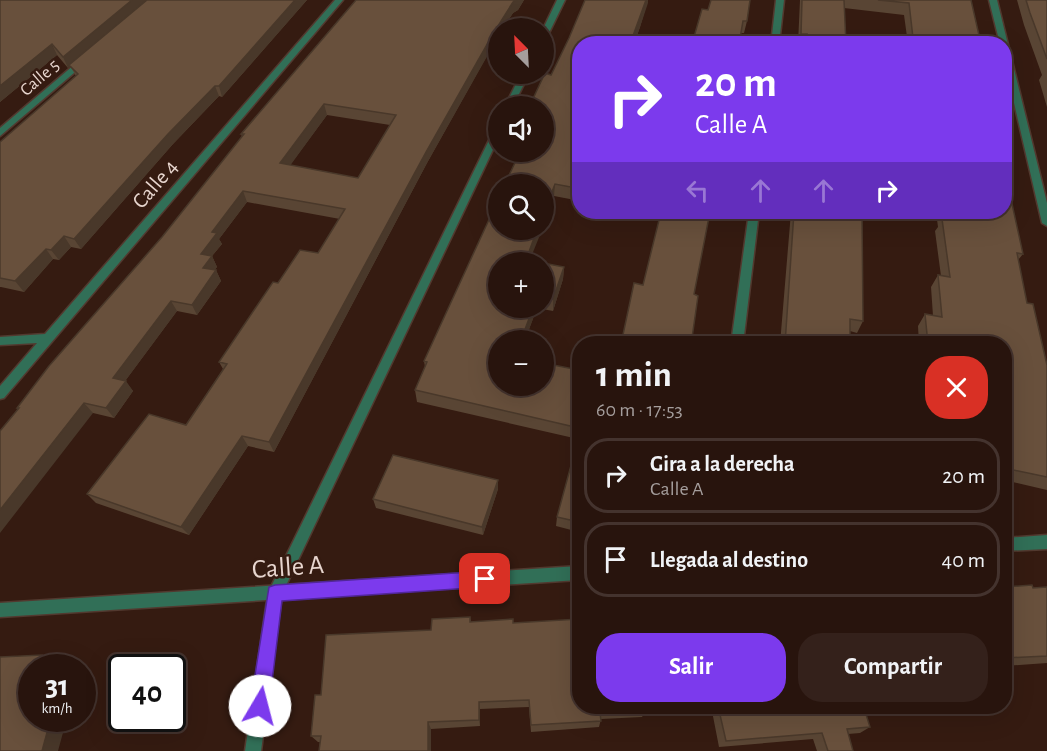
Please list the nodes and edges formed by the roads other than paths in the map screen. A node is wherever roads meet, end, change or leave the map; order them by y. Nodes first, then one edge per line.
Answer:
1 (339, 0) edge
2 (561, 0) edge
3 (780, 0) edge
4 (993, 0) edge
5 (552, 18) edge
6 (776, 36) edge
7 (1002, 36) edge
8 (95, 52) edge
9 (1012, 78) edge
10 (0, 133) edge
11 (488, 151) edge
12 (753, 219) edge
13 (1047, 223) edge
14 (738, 336) edge
15 (48, 338) junction
16 (0, 341) edge
17 (0, 394) edge
18 (1047, 542) edge
19 (1012, 544) edge
20 (572, 573) edge
21 (275, 593) junction
22 (0, 610) edge
23 (253, 751) edge

1 - 15 street, Calle 4
2 - 5 street
3 - 6 street
4 - 7 street
8 - 10 street, Calle 5
9 - 13 street
11 - 21 street
12 - 14 street
15 - 16 street
15 - 17 street, Calle 4
18 - 19 street
20 - 21 street, Calle A
21 - 22 street, Calle A
21 - 23 street

